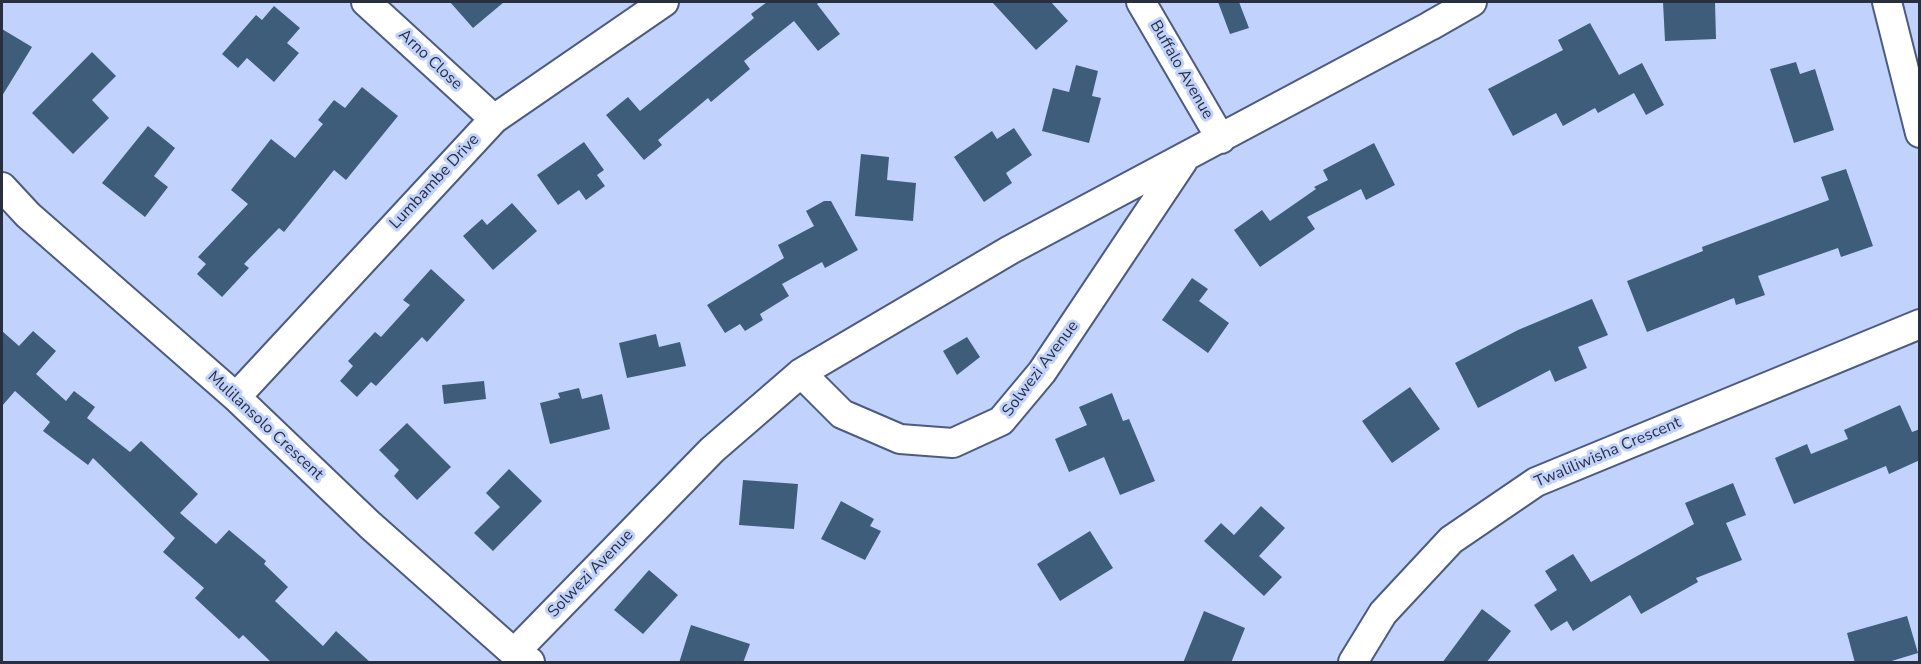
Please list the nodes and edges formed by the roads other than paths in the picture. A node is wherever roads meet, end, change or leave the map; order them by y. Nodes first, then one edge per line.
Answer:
1 (366, 2) edge
2 (664, 2) edge
3 (1141, 2) edge
4 (1472, 2) edge
5 (1887, 2) edge
6 (1909, 38) edge
7 (494, 119) junction
8 (1920, 133) edge
9 (1221, 139) junction
10 (1185, 158) junction
11 (2, 187) edge
12 (1920, 324) edge
13 (801, 373) junction
14 (236, 397) junction
15 (522, 658) edge
16 (1353, 663) edge

1 - 7 street, Arno Close
2 - 7 street, Lumbambe Drive
3 - 9 street, Buffalo Avenue
4 - 9 street, Solwezi Avenue
5 - 6 street
6 - 8 street
7 - 14 street, Lumbambe Drive
9 - 10 street, Solwezi Avenue
10 - 13 street, Solwezi Avenue
10 - 13 street, Solwezi Avenue
11 - 14 street, Mulilansolo Crescent
12 - 16 street, Twaliliwisha Crescent
13 - 15 street, Solwezi Avenue
14 - 15 street, Mulilansolo Crescent

